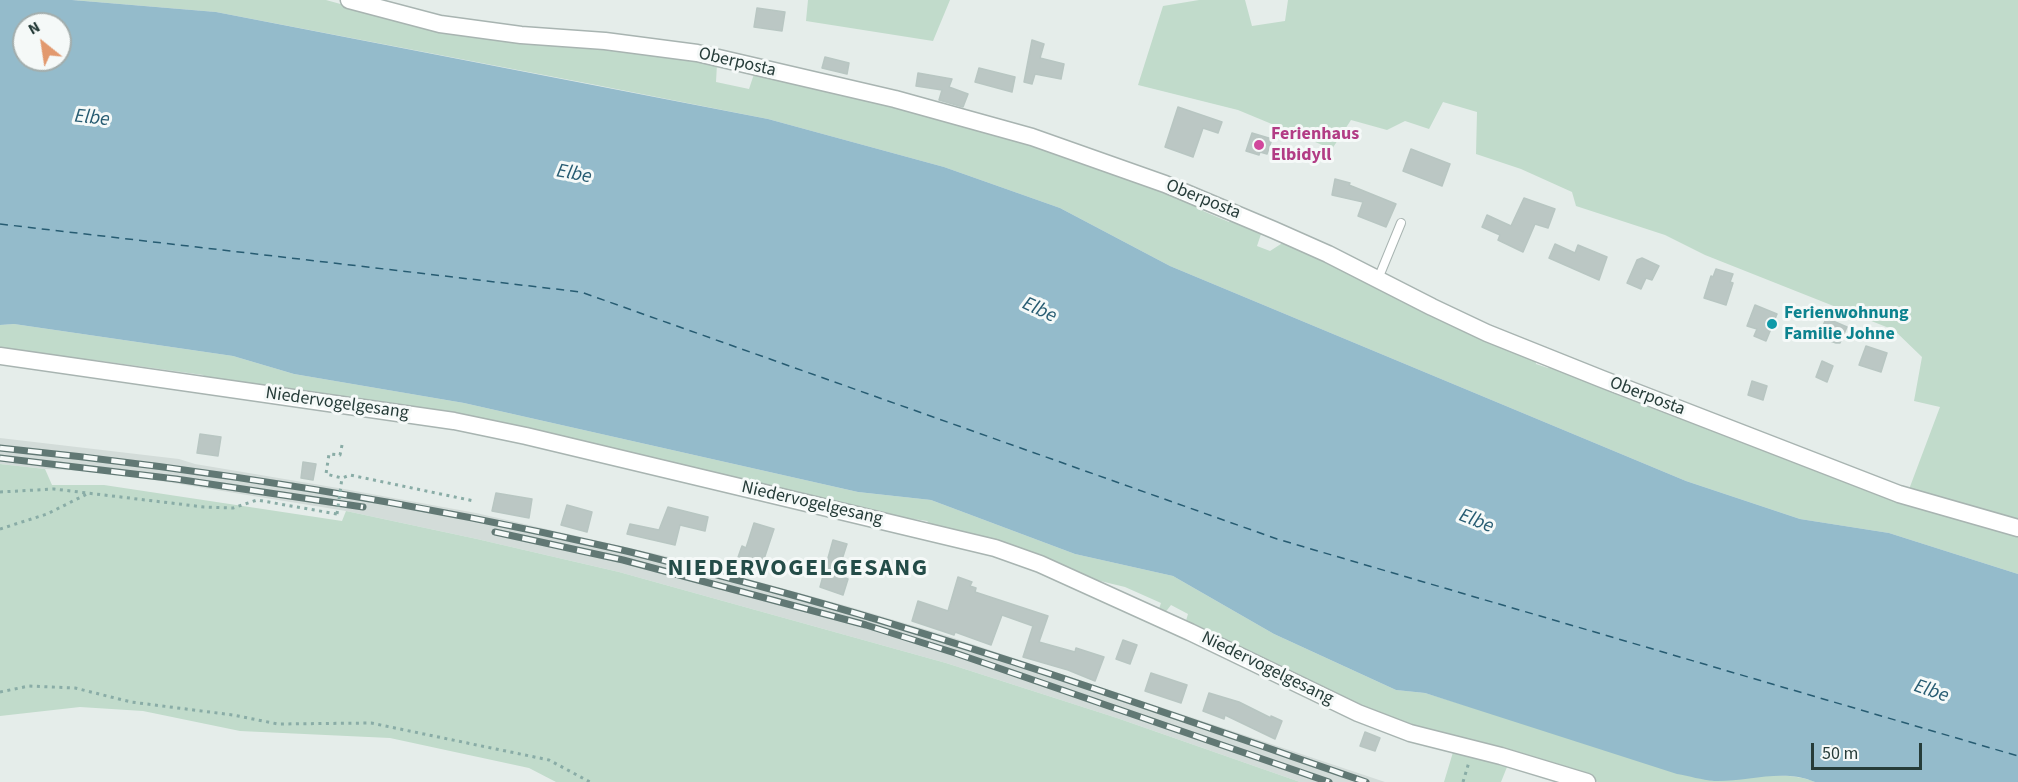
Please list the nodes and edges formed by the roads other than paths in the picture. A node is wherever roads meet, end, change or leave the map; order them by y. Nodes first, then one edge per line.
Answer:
1 (349, 0) edge
2 (1401, 223) dead end
3 (1377, 279) junction
4 (0, 356) edge
5 (2018, 528) edge
6 (1587, 782) edge

1 - 3 street, Oberposta
2 - 3 lane
3 - 5 street, Oberposta
4 - 6 street, Niedervogelgesang

